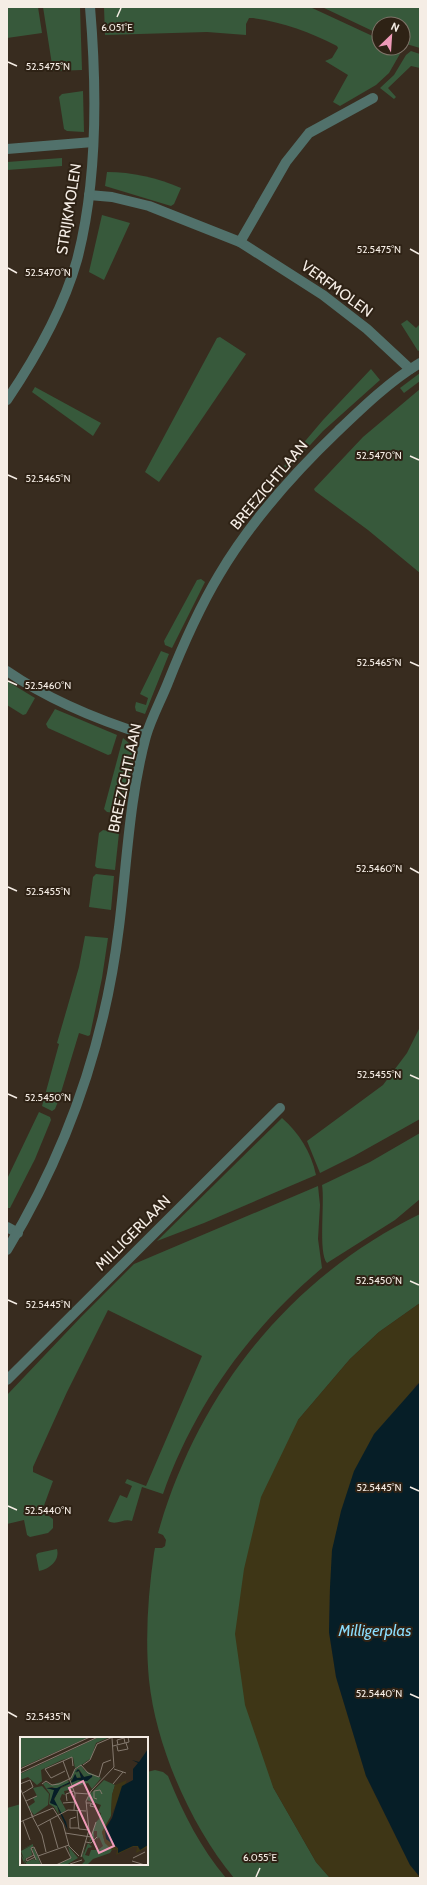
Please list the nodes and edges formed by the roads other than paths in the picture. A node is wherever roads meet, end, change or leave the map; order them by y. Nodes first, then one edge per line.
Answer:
1 (90, 7) edge
2 (373, 98) dead end
3 (93, 142) junction
4 (7, 149) edge
5 (89, 195) junction
6 (240, 242) junction
7 (420, 363) edge
8 (410, 369) junction
9 (7, 400) edge
10 (7, 671) edge
11 (146, 735) junction
12 (280, 1108) dead end
13 (7, 1227) edge
14 (18, 1233) junction
15 (7, 1250) edge
16 (7, 1380) edge

1 - 3 street, STRIJKMOLEN
2 - 6 street
3 - 4 street
3 - 5 street, STRIJKMOLEN
5 - 6 street, VERFMOLEN
5 - 9 street, STRIJKMOLEN
6 - 8 street, VERFMOLEN
7 - 8 street, BREEZICHTLAAN
8 - 11 street, BREEZICHTLAAN
10 - 11 street
11 - 14 street, BREEZICHTLAAN
12 - 16 street, MILLIGERLAAN
13 - 14 street
14 - 15 street, BREEZICHTLAAN

